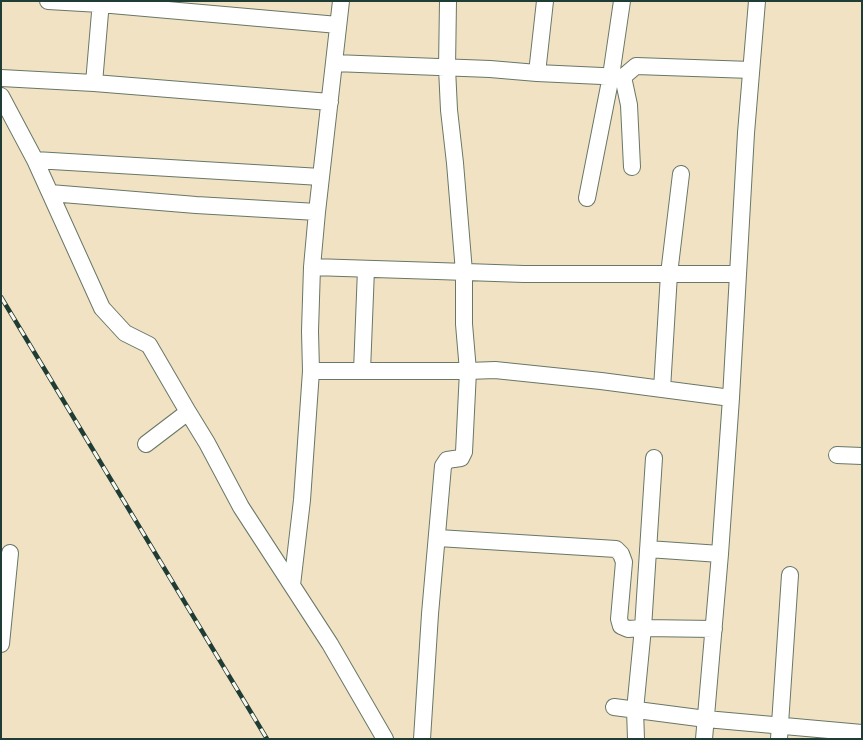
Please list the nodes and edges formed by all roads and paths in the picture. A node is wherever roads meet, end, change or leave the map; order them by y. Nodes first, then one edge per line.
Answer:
1 (48, 1) edge
2 (341, 1) edge
3 (448, 1) edge
4 (545, 1) edge
5 (622, 1) edge
6 (757, 1) edge
7 (101, 3) edge
8 (338, 26) junction
9 (334, 63) junction
10 (447, 68) junction
11 (751, 70) junction
12 (537, 73) junction
13 (617, 77) junction
14 (1, 78) edge
15 (94, 84) junction
16 (1, 96) edge
17 (330, 102) junction
18 (35, 160) junction
19 (632, 167) dead end
20 (681, 174) dead end
21 (321, 177) junction
22 (50, 194) junction
23 (587, 198) dead end
24 (317, 212) junction
25 (312, 267) junction
26 (366, 269) junction
27 (464, 272) junction
28 (669, 274) junction
29 (738, 274) junction
30 (311, 371) junction
31 (362, 371) junction
32 (468, 371) junction
33 (662, 389) junction
34 (731, 398) junction
35 (188, 412) junction
36 (146, 444) dead end
37 (837, 455) dead end
38 (862, 456) edge
39 (654, 458) dead end
40 (438, 538) junction
41 (648, 549) junction
42 (10, 553) dead end
43 (720, 554) junction
44 (790, 575) dead end
45 (292, 585) junction
46 (2, 620) edge
47 (643, 628) junction
48 (714, 629) junction
49 (1, 644) edge
50 (614, 707) dead end
51 (635, 710) junction
52 (706, 719) junction
53 (780, 732) edge
54 (862, 733) edge
55 (385, 739) edge
56 (422, 739) edge
57 (636, 739) edge
58 (704, 739) edge

1 - 7 street
2 - 8 street
3 - 10 street
4 - 12 street
5 - 13 street
6 - 11 street
7 - 8 street
7 - 15 street
8 - 9 street
9 - 10 street
9 - 17 street
10 - 12 street
10 - 27 street
11 - 13 street
11 - 29 street
12 - 13 street
13 - 19 street
13 - 23 street
14 - 15 street
15 - 17 street
16 - 18 street
17 - 21 street
18 - 21 street
18 - 22 street
20 - 28 street
21 - 24 street
22 - 24 street
22 - 35 street
24 - 25 street
25 - 26 street
25 - 30 street
26 - 27 street
26 - 31 street
27 - 28 street
27 - 32 street
28 - 29 street
28 - 33 street
29 - 34 street
30 - 31 street
30 - 45 street
31 - 32 street
32 - 33 street
32 - 40 street
33 - 34 street
34 - 43 street
35 - 36 street
35 - 45 street
37 - 38 street
39 - 41 street
40 - 47 street
40 - 56 street
41 - 43 street
41 - 47 street
42 - 46 street
43 - 48 street
44 - 53 street
45 - 55 street
46 - 49 street
47 - 48 street
47 - 51 street
48 - 52 street
50 - 51 street
51 - 52 street
51 - 57 street
52 - 53 street
52 - 58 street
53 - 54 street

